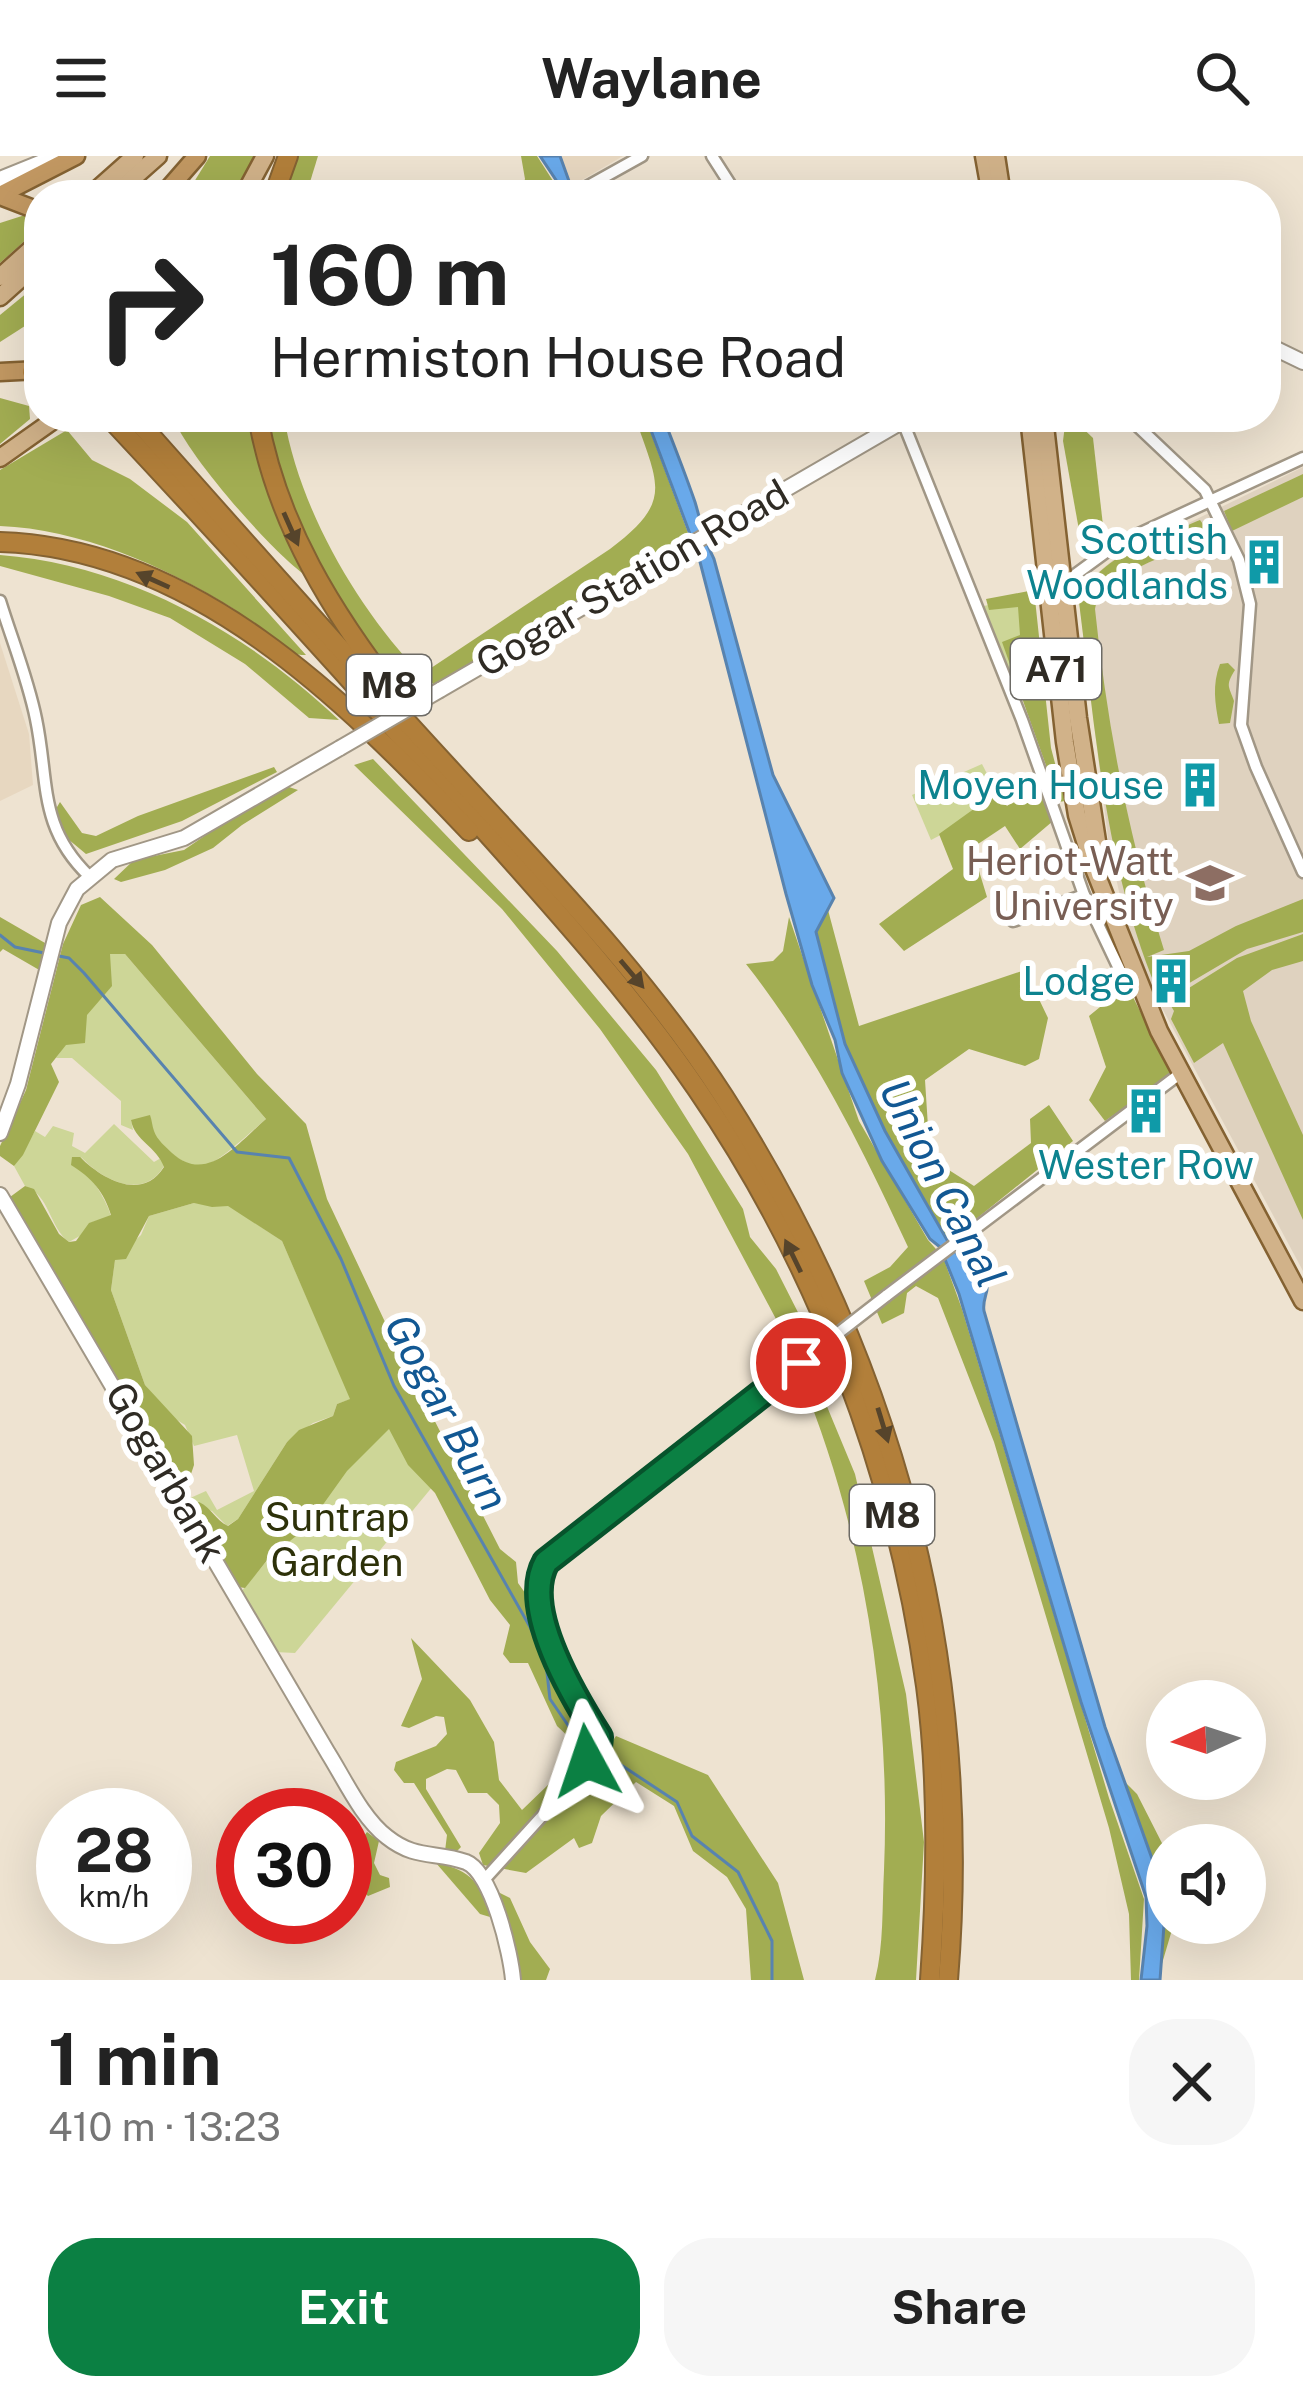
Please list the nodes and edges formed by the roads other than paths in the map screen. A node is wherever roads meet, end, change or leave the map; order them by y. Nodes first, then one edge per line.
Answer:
1 (57, 156) edge
2 (76, 156) edge
3 (135, 156) edge
4 (158, 156) edge
5 (196, 156) edge
6 (642, 156) edge
7 (0, 178) edge
8 (29, 180) edge
9 (108, 180) edge
10 (132, 180) edge
11 (176, 180) edge
12 (599, 180) edge
13 (24, 255) edge
14 (24, 275) edge
15 (0, 277) edge
16 (0, 297) edge
17 (37, 432) edge
18 (123, 432) edge
19 (148, 432) edge
20 (261, 432) edge
21 (881, 432) edge
22 (910, 432) edge
23 (1031, 432) edge
24 (1046, 432) edge
25 (1143, 432) edge
26 (0, 458) edge
27 (1303, 458) edge
28 (1212, 502) junction
29 (0, 542) edge
30 (0, 601) edge
31 (1068, 636) junction
32 (1303, 872) edge
33 (88, 876) junction
34 (1084, 895) junction
35 (1113, 914) junction
36 (584, 916) junction
37 (1012, 921) dead end
38 (606, 972) junction
39 (1124, 979) dead end
40 (1180, 1072) junction
41 (0, 1133) edge
42 (0, 1195) edge
43 (1303, 1301) edge
44 (484, 1880) junction
45 (513, 1980) edge
46 (931, 1980) edge
47 (948, 1980) edge

1 - 7 street
2 - 8 highway
3 - 9 main road
4 - 10 main road
5 - 11 highway
6 - 12 street
13 - 15 main road
14 - 16 main road
17 - 26 main road
18 - 38 highway, M8
19 - 36 highway, M8
20 -> 36 highway, M8
21 - 33 street, Gogar Station Road, bridge
22 - 34 street
23 - 35 main road, A71
24 - 31 main road, A71
25 - 28 street
27 - 28 street
28 - 31 street
28 - 32 street
38 -> 29 highway, M8
30 - 33 street
31 - 35 main road, A71
33 - 41 street
34 - 37 street
34 - 39 street
35 - 40 main road, A71
36 -> 47 highway, M8
46 -> 38 highway, M8
40 - 43 main road, A71
40 - 44 street, bridge
42 - 44 street, Gogarbank
44 - 45 street

